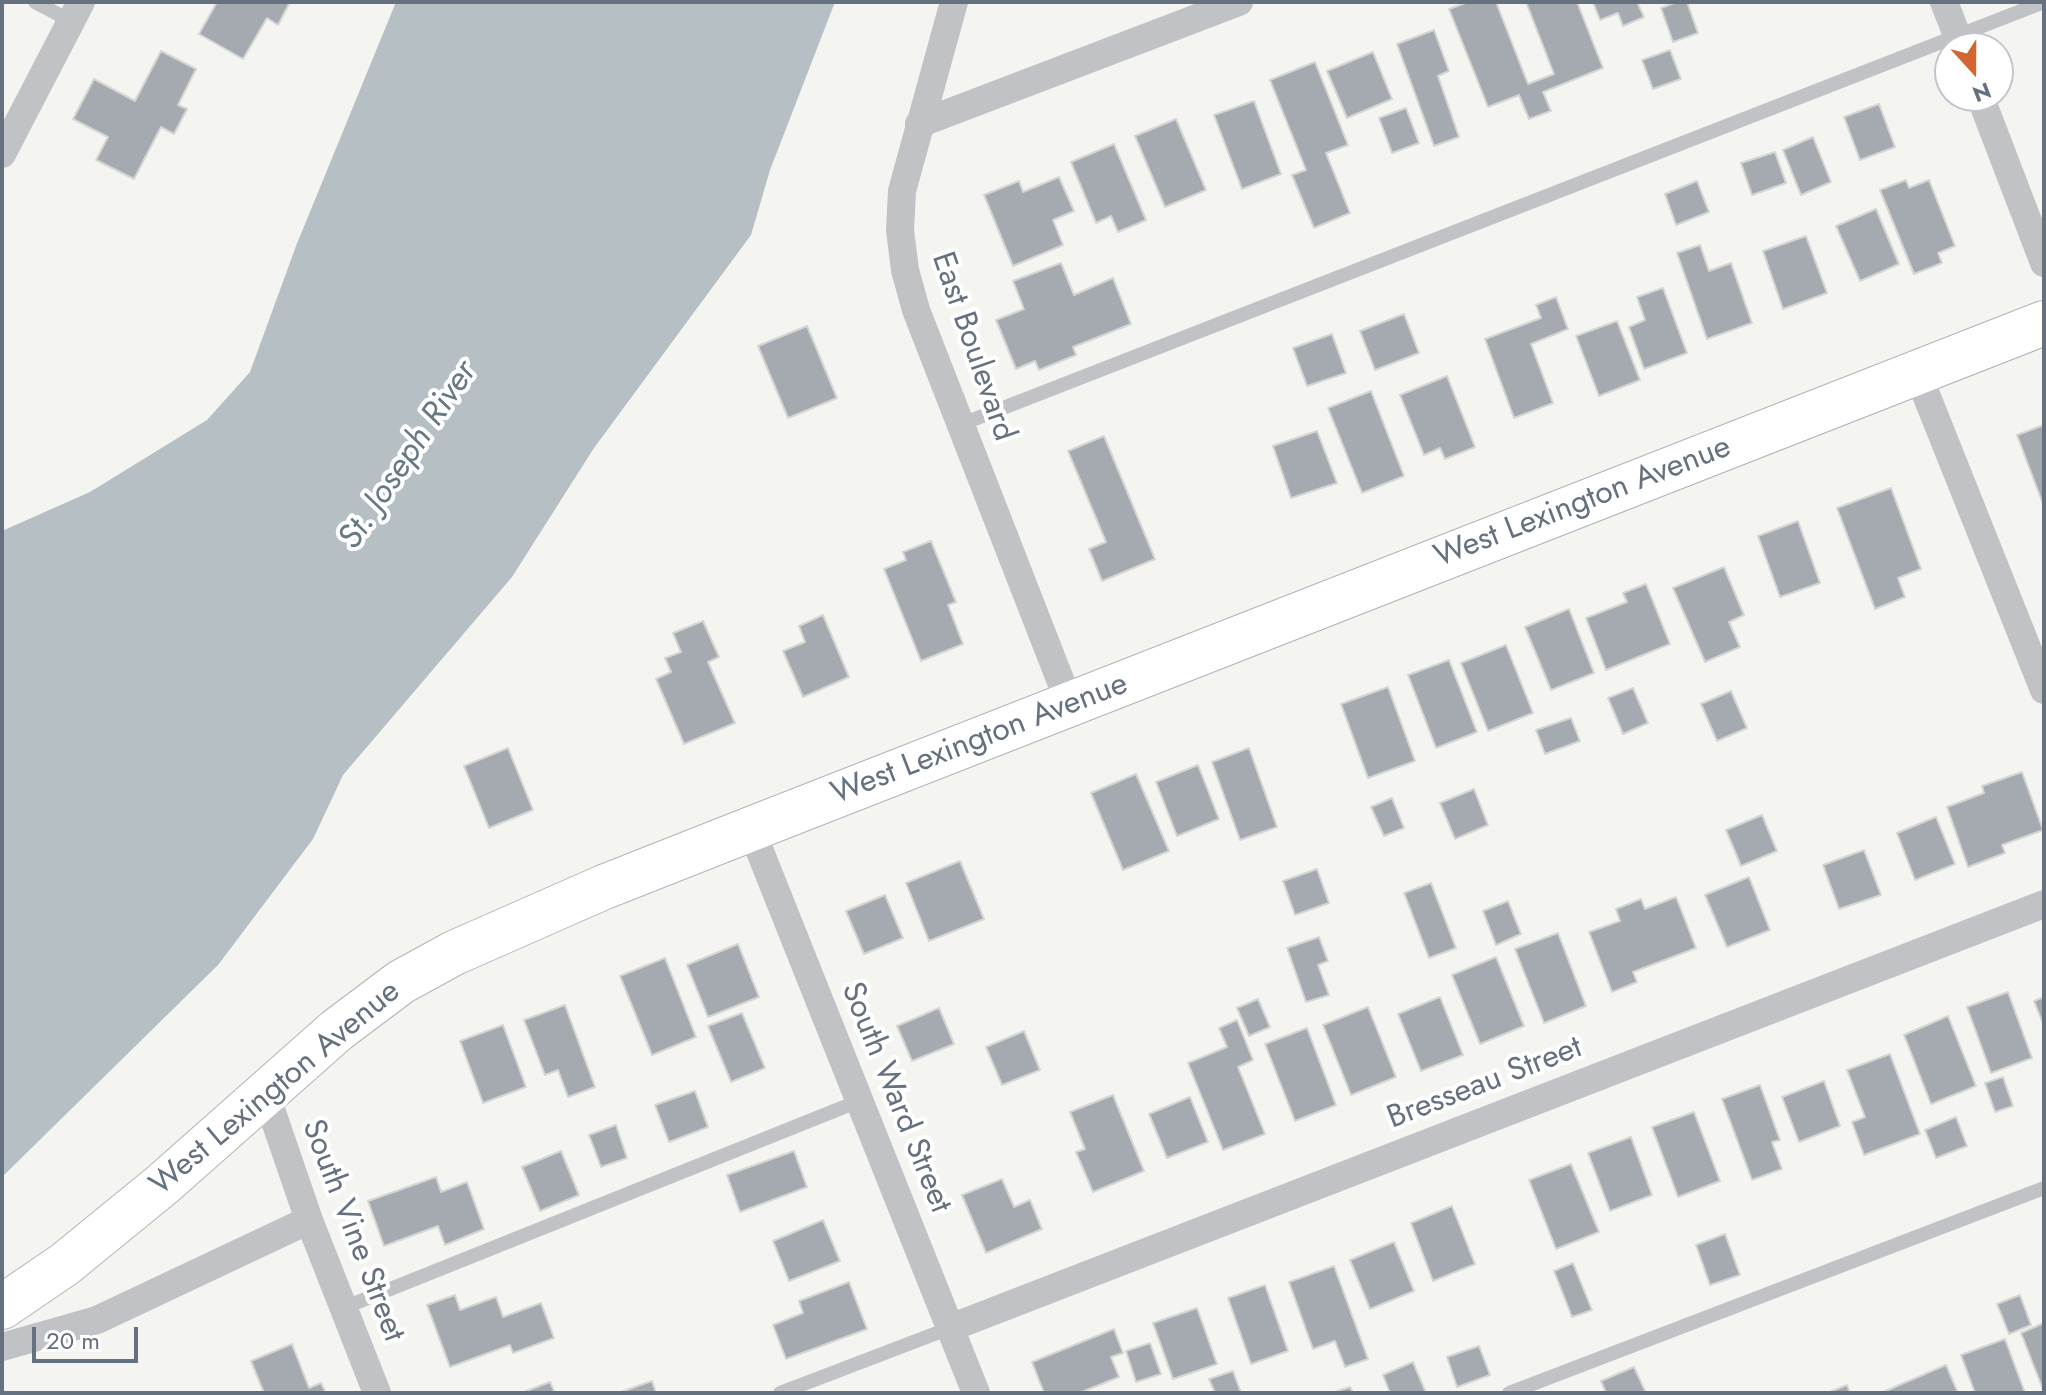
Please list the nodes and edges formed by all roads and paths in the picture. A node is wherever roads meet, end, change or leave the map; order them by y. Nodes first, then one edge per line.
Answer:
1 (35, 2) edge
2 (954, 2) edge
3 (1239, 2) edge
4 (1944, 2) edge
5 (2044, 2) edge
6 (76, 12) edge
7 (1956, 32) edge
8 (1981, 32) edge
9 (1934, 52) edge
10 (1986, 112) edge
11 (919, 124) junction
12 (2, 154) edge
13 (2044, 263) edge
14 (2044, 323) edge
15 (1917, 372) junction
16 (962, 424) junction
17 (2044, 690) edge
18 (1070, 705) junction
19 (751, 829) junction
20 (2044, 904) edge
21 (265, 1092) junction
22 (859, 1101) junction
23 (2044, 1188) edge
24 (309, 1220) junction
25 (2, 1307) edge
26 (343, 1308) junction
27 (950, 1328) junction
28 (2, 1347) edge
29 (377, 1393) edge
30 (780, 1393) edge
31 (976, 1393) edge
32 (1509, 1393) edge

1 - 6 lane
2 - 11 street, East Boulevard
3 - 11 street
4 - 7 street
5 - 8 lane
6 - 12 street
9 - 16 lane
10 - 13 street
11 - 16 street, East Boulevard
14 - 15 main road, West Lexington Avenue
15 - 17 street
15 - 18 main road, West Lexington Avenue
16 - 18 street, East Boulevard
18 - 19 main road, West Lexington Avenue
19 - 21 main road, West Lexington Avenue
19 - 22 street, South Ward Street
20 - 27 street, Bresseau Street
21 - 24 street, South Vine Street
21 - 25 main road, West Lexington Avenue
22 - 26 lane
22 - 27 street, South Ward Street
23 - 32 lane
24 - 26 street, South Vine Street
24 - 28 street
26 - 29 street, South Vine Street
27 - 30 lane
27 - 31 street, South Ward Street

